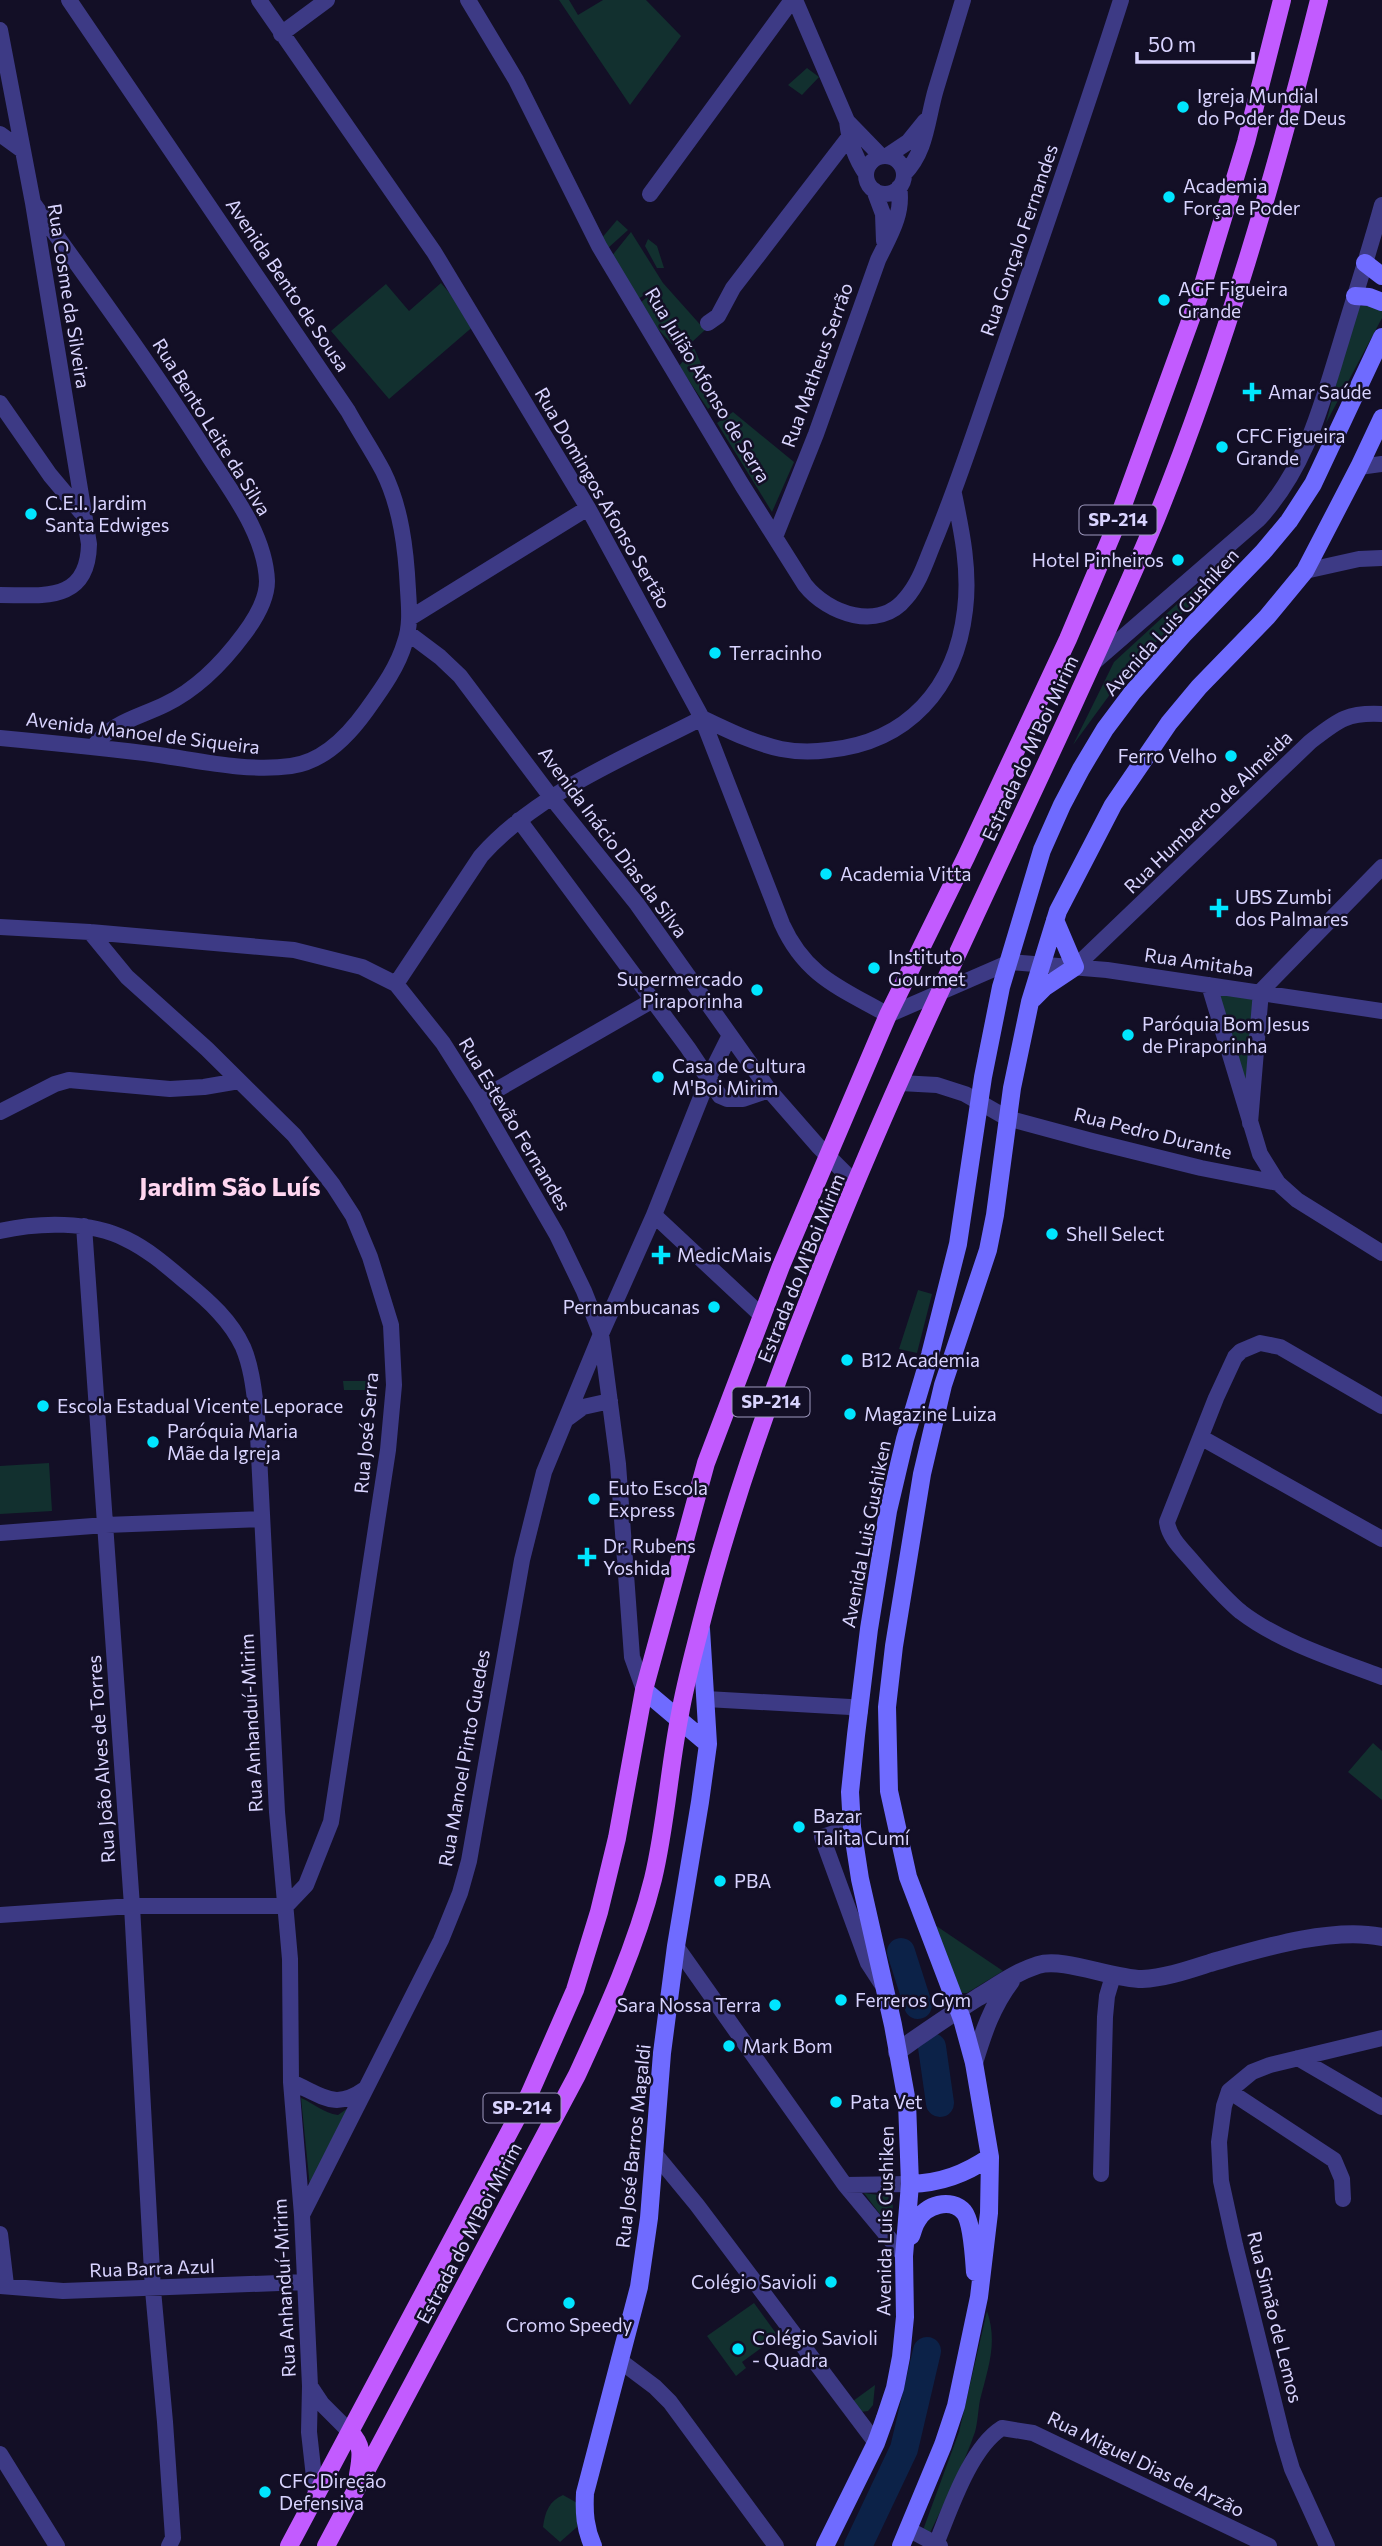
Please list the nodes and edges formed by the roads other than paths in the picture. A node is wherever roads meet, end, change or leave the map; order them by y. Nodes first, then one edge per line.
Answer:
1 (69, 0) edge
2 (327, 0) edge
3 (468, 0) edge
4 (793, 0) edge
5 (964, 0) edge
6 (1121, 0) edge
7 (1282, 0) edge
8 (1319, 0) edge
9 (259, 1) edge
10 (0, 30) edge
11 (281, 34) junction
12 (929, 117) junction
13 (848, 129) junction
14 (0, 134) edge
15 (22, 150) junction
16 (884, 156) junction
17 (866, 174) junction
18 (901, 181) junction
19 (874, 190) junction
20 (650, 194) dead end
21 (33, 203) junction
22 (1382, 205) edge
23 (884, 247) junction
24 (1366, 263) junction
25 (1382, 276) edge
26 (1355, 296) junction
27 (1382, 302) edge
28 (708, 323) dead end
29 (1382, 337) edge
30 (0, 402) edge
31 (1382, 418) edge
32 (1382, 464) edge
33 (1359, 467) junction
34 (954, 494) junction
35 (588, 508) junction
36 (83, 514) junction
37 (775, 537) junction
38 (1382, 558) edge
39 (1304, 571) junction
40 (0, 595) edge
41 (409, 626) junction
42 (1091, 665) junction
43 (1382, 714) edge
44 (702, 718) junction
45 (0, 738) edge
46 (94, 746) junction
47 (551, 797) junction
48 (519, 820) junction
49 (1382, 867) edge
50 (1056, 916) junction
51 (0, 927) edge
52 (90, 932) junction
53 (1010, 962) junction
54 (1042, 964) junction
55 (1075, 967) junction
56 (396, 984) junction
57 (1209, 985) junction
58 (1261, 991) junction
59 (939, 992) junction
60 (653, 1000) junction
61 (1030, 1002) junction
62 (1382, 1011) edge
63 (888, 1015) junction
64 (730, 1035) junction
65 (709, 1077) junction
66 (239, 1081) junction
67 (901, 1083) junction
68 (769, 1090) junction
69 (480, 1100) junction
70 (979, 1102) junction
71 (0, 1112) edge
72 (1007, 1118) junction
73 (1250, 1123) junction
74 (828, 1155) junction
75 (1278, 1183) junction
76 (856, 1184) junction
77 (654, 1215) junction
78 (84, 1226) junction
79 (0, 1231) edge
80 (1382, 1253) edge
81 (762, 1316) junction
82 (601, 1334) junction
83 (610, 1401) junction
84 (1382, 1406) edge
85 (565, 1421) junction
86 (1202, 1438) junction
87 (262, 1519) junction
88 (106, 1525) junction
89 (0, 1533) edge
90 (1382, 1539) edge
91 (700, 1625) junction
92 (1382, 1677) edge
93 (644, 1690) junction
94 (706, 1699) junction
95 (860, 1711) junction
96 (679, 1717) junction
97 (708, 1744) junction
98 (852, 1827) junction
99 (132, 1906) junction
100 (286, 1906) junction
101 (0, 1914) edge
102 (1382, 1937) edge
103 (676, 1946) junction
104 (1018, 1973) junction
105 (1113, 1976) junction
106 (886, 1991) junction
107 (959, 2010) junction
108 (1382, 2038) edge
109 (897, 2052) junction
110 (1298, 2058) junction
111 (974, 2063) junction
112 (291, 2082) junction
113 (365, 2089) junction
114 (1229, 2091) junction
115 (1382, 2107) edge
116 (655, 2154) junction
117 (990, 2157) junction
118 (1101, 2174) dead end
119 (910, 2184) junction
120 (845, 2185) junction
121 (1343, 2199) dead end
122 (302, 2215) junction
123 (0, 2234) edge
124 (904, 2256) junction
125 (305, 2282) junction
126 (3, 2286) edge
127 (153, 2290) junction
128 (979, 2297) junction
129 (619, 2360) junction
130 (310, 2386) junction
131 (350, 2432) junction
132 (876, 2443) junction
133 (0, 2454) edge
134 (355, 2493) junction
135 (316, 2495) junction
136 (908, 2529) junction
137 (938, 2545) edge
138 (57, 2546) edge
139 (169, 2546) edge
140 (289, 2546) edge
141 (326, 2546) edge
142 (593, 2546) edge
143 (776, 2546) edge
144 (825, 2546) edge
145 (901, 2546) edge
146 (1269, 2546) edge
147 (1327, 2546) edge

1 - 41 street, Avenida Bento de Sousa
2 - 11 street
3 - 37 street, Rua Julião Afonso de Serra
4 - 13 street
4 - 20 street
5 - 12 street
6 - 34 street, Rua Gonçalo Fernandes
7 - 63 main road, Estrada do M'Boi Mirim / SP-214
8 - 42 main road, Estrada do M'Boi Mirim / SP-214
9 - 11 street, Rua Domingos Afonso Sertão
10 - 15 street, Rua Cosme da Silveira
11 - 35 street, Rua Domingos Afonso Sertão
12 - 16 street
12 - 18 street
13 - 16 street
13 - 17 street
13 - 28 street
14 - 15 street
15 - 21 street, Rua Cosme da Silveira
16 - 17 street
16 - 18 street
17 - 19 street
18 - 19 street
18 - 23 street, Rua Matheus Serrão
19 - 23 street, Rua Matheus Serrão
21 - 36 street, Rua Cosme da Silveira
21 - 46 street, Rua Bento Leite da Silva
22 - 24 street
23 - 37 street, Rua Matheus Serrão
24 - 25 main road
24 - 26 street
26 - 27 main road
26 - 42 street
29 - 53 main road, Avenida Luis Gushiken
30 - 36 street
31 - 33 main road
32 - 33 street
33 - 39 main road
34 - 37 street, Rua Julião Afonso de Serra
34 - 44 street
35 - 41 street
35 - 44 street, Rua Domingos Afonso Sertão
36 - 40 street, Rua Cosme da Silveira
38 - 39 street
39 - 50 main road
41 - 46 street, Avenida Manoel de Siqueira
41 - 47 street, Avenida Inácio Dias da Silva
42 - 59 main road, Estrada do M'Boi Mirim / SP-214
43 - 55 street, Rua Humberto de Almeida
44 - 47 street
44 - 63 street, Rua Domingos Afonso Sertão
45 - 46 street, Avenida Manoel de Siqueira
47 - 48 street
47 - 64 street, Avenida Inácio Dias da Silva
48 - 56 street
48 - 60 street
49 - 58 street
50 - 54 main road
50 - 55 main road
51 - 52 street, Rua Estevão Fernandes
52 - 56 street, Rua Estevão Fernandes
52 - 66 street, Rua José Serra
53 - 54 street, Rua Amitaba
53 - 59 street
53 - 70 main road, Avenida Luis Gushiken
54 - 55 street, Rua Amitaba
54 - 61 main road
55 - 57 street, Rua Amitaba
55 - 61 main road
56 - 69 street, Rua Estevão Fernandes
57 - 58 street, Rua Amitaba
57 - 73 street
58 - 62 street, Rua Amitaba
58 - 73 street
59 - 63 street
59 - 67 main road, Estrada do M'Boi Mirim / SP-214
60 - 65 street
60 - 69 street
61 - 72 main road
63 - 74 main road, Estrada do M'Boi Mirim / SP-214
64 - 65 street, Rua Manoel Pinto Guedes
64 - 68 street, Avenida Inácio Dias da Silva
65 - 68 street
65 - 77 street, Rua Manoel Pinto Guedes
66 - 71 street
66 - 100 street, Rua José Serra
67 - 70 street, Rua Pedro Durante
67 - 76 main road, Estrada do M'Boi Mirim / SP-214
68 - 74 street, Avenida Inácio Dias da Silva
69 - 82 street, Rua Estevão Fernandes
70 - 72 street, Rua Pedro Durante
70 - 95 main road, Avenida Luis Gushiken
72 - 75 street, Rua Pedro Durante
72 - 107 main road
73 - 75 street
74 - 76 street, Avenida Inácio Dias da Silva
74 - 81 main road, Estrada do M'Boi Mirim / SP-214
75 - 80 street, Rua Pedro Durante
76 - 91 main road, Estrada do M'Boi Mirim / SP-214
77 - 81 street
77 - 82 street, Rua Manoel Pinto Guedes
78 - 79 street, Rua Anhanduí-Mirim
78 - 87 street, Rua Anhanduí-Mirim
78 - 88 street, Rua João Alves de Torres
81 - 93 main road, Estrada do M'Boi Mirim / SP-214
82 - 83 street, Rua Estevão Fernandes
82 - 85 street, Rua Manoel Pinto Guedes
83 - 85 street
83 - 93 street, Rua Estevão Fernandes
84 - 86 street
85 - 113 street, Rua Manoel Pinto Guedes
86 - 90 street
86 - 92 street
87 - 88 street
87 - 100 street, Rua Anhanduí-Mirim
88 - 89 street
88 - 99 street, Rua João Alves de Torres
91 - 94 main road, Rua José Barros Magaldi
91 - 96 main road, Estrada do M'Boi Mirim / SP-214
93 - 96 main road
93 - 131 main road, Estrada do M'Boi Mirim / SP-214
94 - 95 street
94 - 97 main road, Rua José Barros Magaldi
95 - 98 main road, Avenida Luis Gushiken
96 - 97 main road
96 - 134 main road, Estrada do M'Boi Mirim / SP-214
97 - 103 main road, Rua José Barros Magaldi
98 - 106 main road, Avenida Luis Gushiken
98 - 106 street
99 - 100 street
99 - 101 street
99 - 127 street, Rua João Alves de Torres
100 - 112 street, Rua Anhanduí-Mirim
102 - 105 street
103 - 116 main road, Rua José Barros Magaldi
103 - 120 street
104 - 105 street
104 - 107 street
104 - 111 street
105 - 118 street
106 - 109 main road, Avenida Luis Gushiken
107 - 109 street
107 - 111 main road
108 - 110 street
109 - 119 main road, Avenida Luis Gushiken
110 - 114 street
110 - 115 street
111 - 117 main road
112 - 113 street
112 - 122 street, Rua Anhanduí-Mirim
113 - 122 street, Rua Manoel Pinto Guedes
114 - 121 street
114 - 147 street, Rua Simão de Lemos
116 - 129 main road, Rua José Barros Magaldi
116 - 132 street
117 - 119 main road
117 - 128 main road
119 - 120 street
119 - 124 main road, Avenida Luis Gushiken
120 - 124 street
122 - 125 street, Rua Anhanduí-Mirim
123 - 126 street
124 - 128 main road
124 - 132 main road, Avenida Luis Gushiken
125 - 127 street, Rua Barra Azul
125 - 130 street, Rua Anhanduí-Mirim
126 - 127 street, Rua Barra Azul
127 - 139 street, Rua João Alves de Torres
128 - 136 main road
129 - 142 main road, Rua José Barros Magaldi
129 - 143 street
130 - 131 street, Rua Anhanduí-Mirim
130 - 135 street, Rua Anhanduí-Mirim
131 - 134 main road
131 - 135 main road, Estrada do M'Boi Mirim / SP-214
132 - 144 main road, Avenida Luis Gushiken
133 - 138 street
134 - 141 main road, Estrada do M'Boi Mirim / SP-214
135 - 140 main road, Estrada do M'Boi Mirim / SP-214
136 - 137 street
136 - 145 main road
137 - 146 street, Rua Miguel Dias de Arzão

